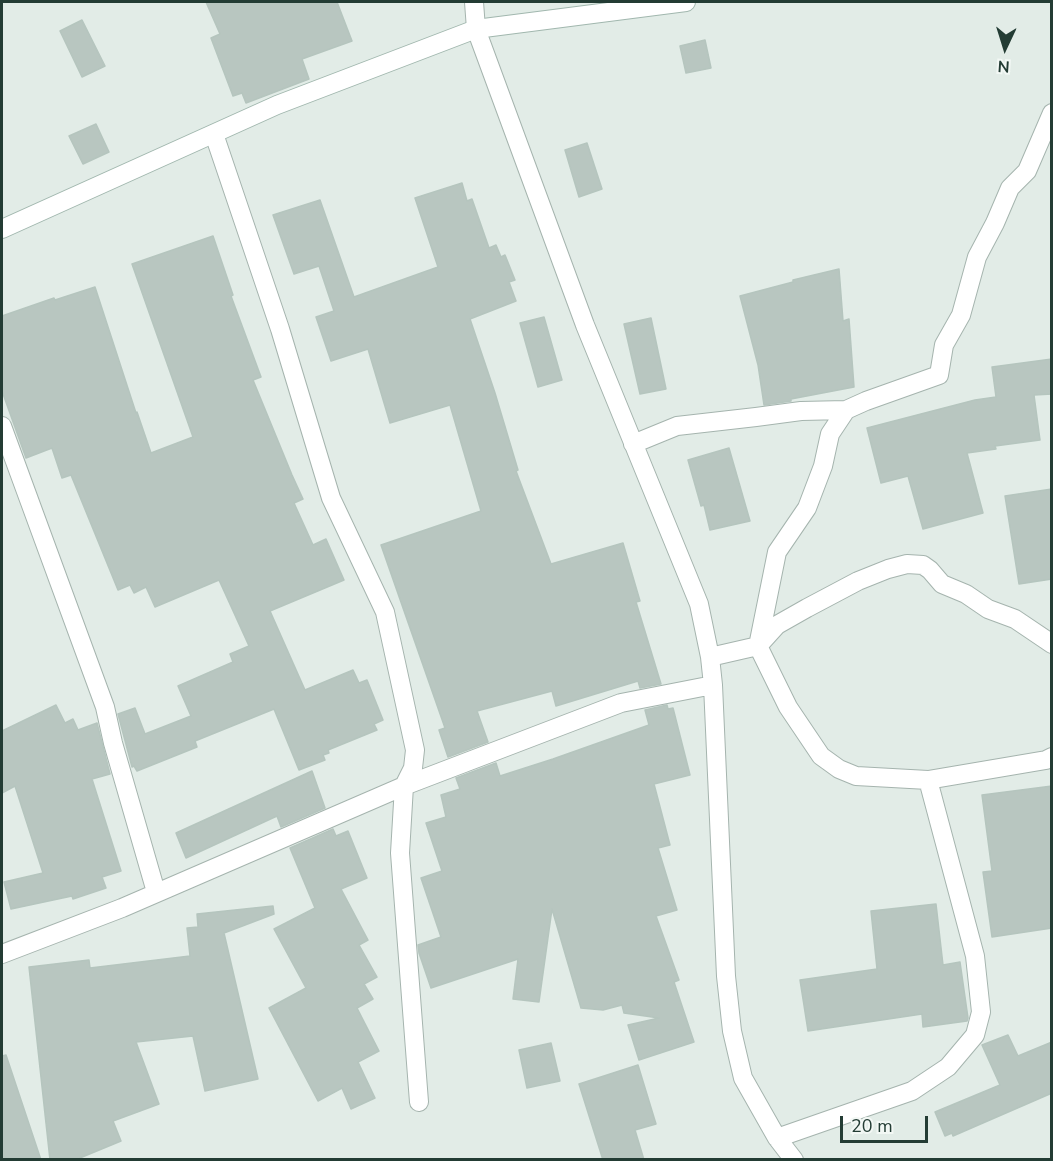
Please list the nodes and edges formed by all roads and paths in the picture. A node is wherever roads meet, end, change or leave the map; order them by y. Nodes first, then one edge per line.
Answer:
1 (474, 2) edge
2 (686, 2) edge
3 (476, 29) junction
4 (1052, 113) edge
5 (214, 134) junction
6 (2, 230) edge
7 (846, 410) junction
8 (2, 426) edge
9 (633, 444) junction
10 (1052, 644) edge
11 (758, 646) junction
12 (710, 657) junction
13 (713, 685) junction
14 (1052, 757) edge
15 (928, 780) junction
16 (404, 786) junction
17 (156, 892) junction
18 (2, 954) edge
19 (419, 1102) dead end
20 (777, 1138) junction
21 (794, 1160) edge

1 - 3 street
2 - 3 street
3 - 5 street
3 - 9 street
4 - 7 street
5 - 6 street
5 - 16 street
7 - 9 street
7 - 11 street
8 - 17 street
9 - 12 street
10 - 11 street
11 - 12 street
11 - 15 street
12 - 13 street
13 - 16 street
13 - 20 street
14 - 15 street
15 - 20 street
16 - 17 street
16 - 19 street
17 - 18 street
20 - 21 street

